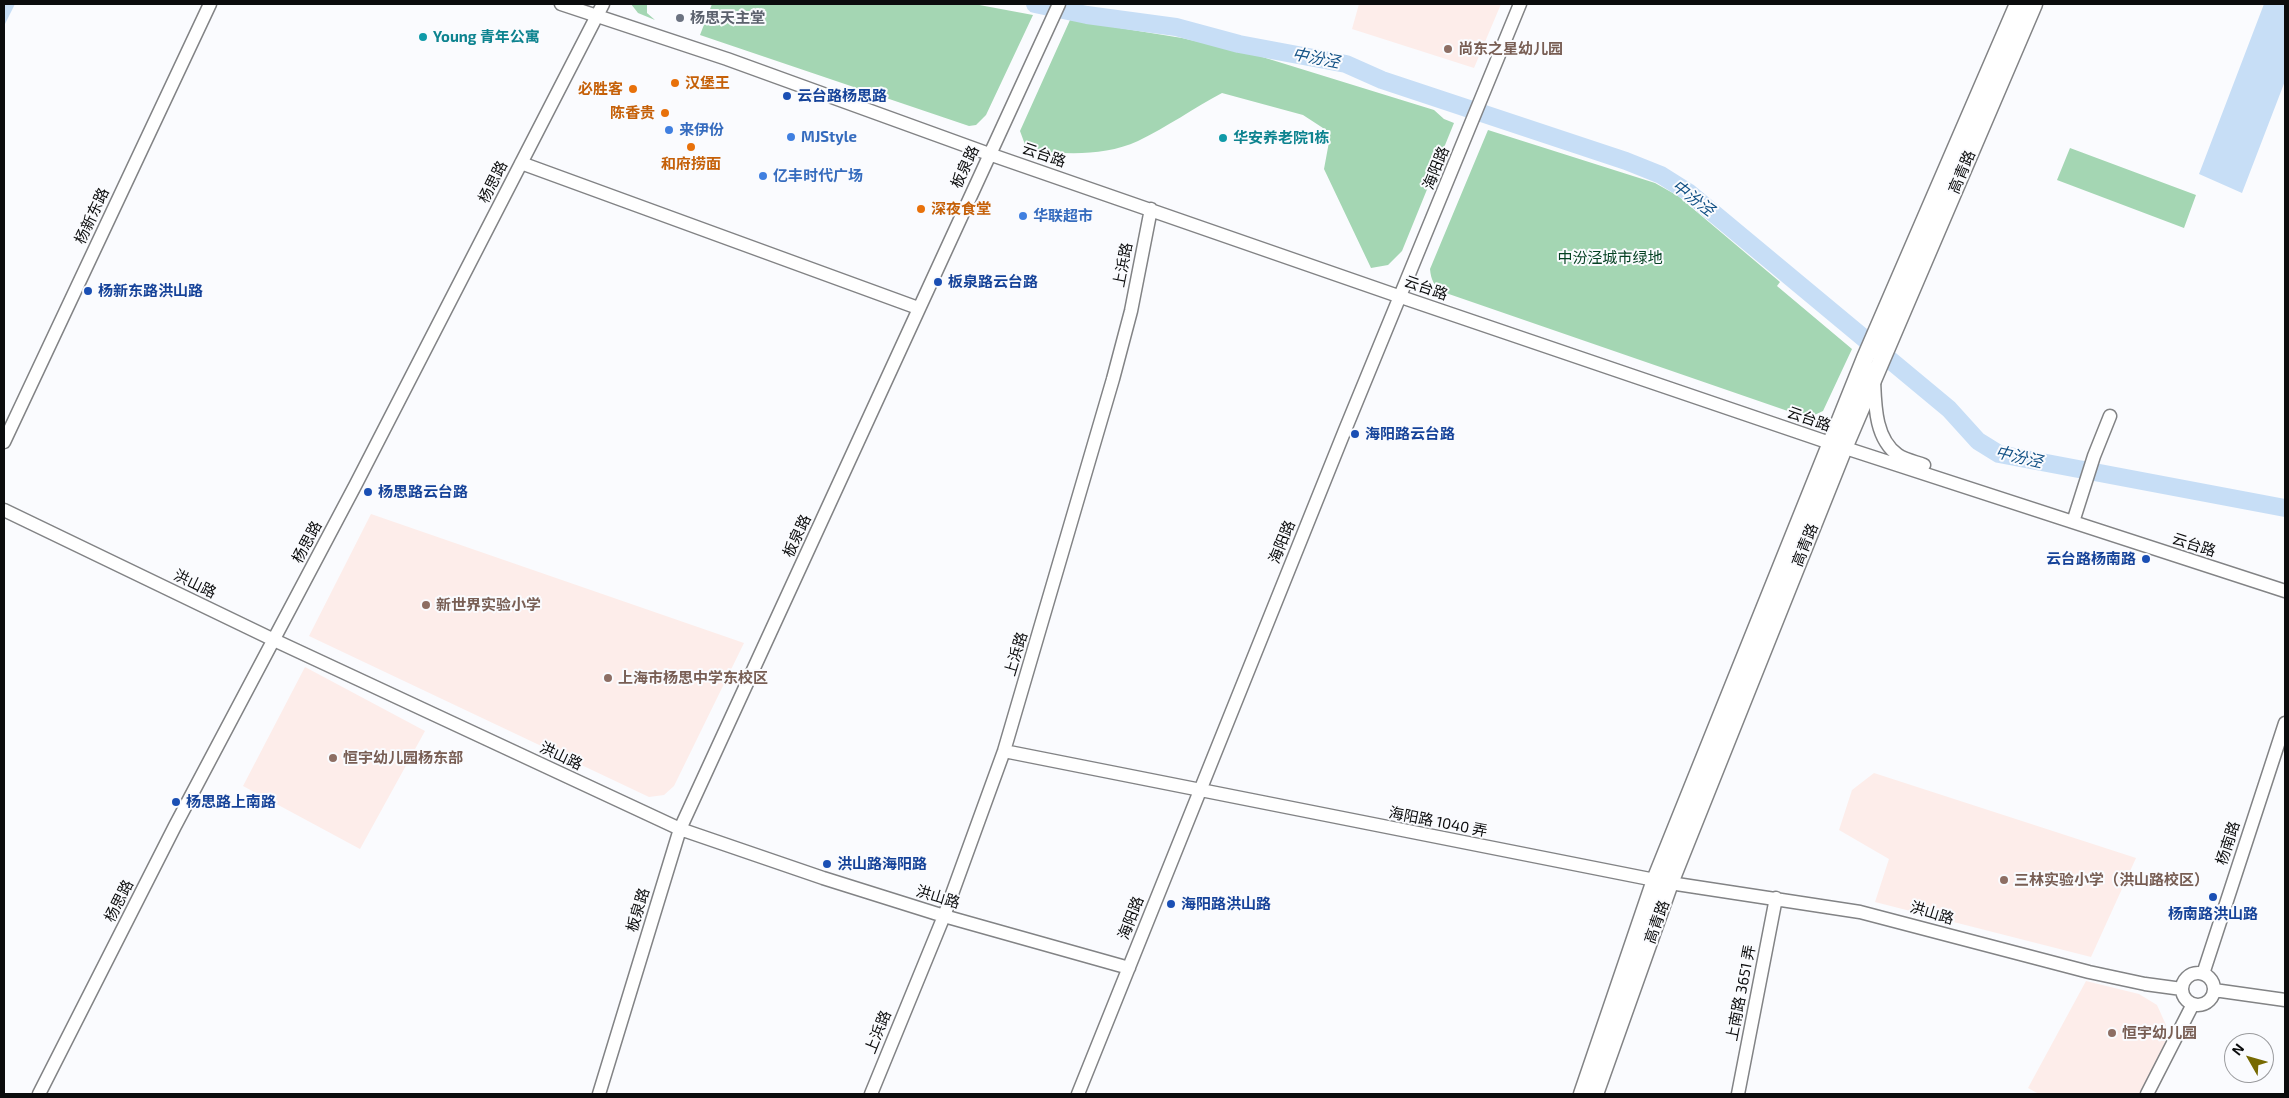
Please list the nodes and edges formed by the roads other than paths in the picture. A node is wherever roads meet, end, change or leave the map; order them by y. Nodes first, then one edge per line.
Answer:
1 (210, 4) edge
2 (561, 4) edge
3 (603, 4) edge
4 (1059, 4) edge
5 (1520, 4) edge
6 (2018, 4) edge
7 (2034, 4) edge
8 (597, 16) junction
9 (989, 154) junction
10 (521, 163) junction
11 (1150, 208) junction
12 (1401, 297) junction
13 (918, 308) junction
14 (1886, 330) junction
15 (1872, 367) junction
16 (2110, 416) dead end
17 (4, 442) edge
18 (1837, 446) junction
19 (1948, 482) junction
20 (4, 510) edge
21 (2073, 522) junction
22 (2285, 591) edge
23 (274, 640) junction
24 (2285, 723) edge
25 (1004, 751) junction
26 (1199, 790) junction
27 (680, 829) junction
28 (1663, 882) junction
29 (1776, 898) junction
30 (944, 916) junction
31 (1129, 968) junction
32 (2203, 974) junction
33 (2182, 989) junction
34 (2214, 990) junction
35 (2285, 1000) edge
36 (2193, 1004) junction
37 (39, 1094) edge
38 (599, 1094) edge
39 (871, 1094) edge
40 (1078, 1094) edge
41 (1582, 1094) edge
42 (1595, 1094) edge
43 (1738, 1094) edge
44 (2147, 1094) edge

1 - 17 street, 杨新东路
2 - 8 street, 云台路
3 - 8 street, 杨思路
4 - 9 street, 板泉路
5 - 12 street, 海阳路
6 - 14 main road, 高青路
7 - 14 main road, 高青路
8 - 9 street, 云台路
8 - 10 street, 杨思路
9 - 11 street, 云台路
9 - 13 street, 板泉路
10 - 13 street
10 - 23 street, 杨思路
11 - 12 street, 云台路
11 - 25 street, 上浜路
12 - 18 street, 云台路
12 - 26 street, 海阳路
13 - 27 street, 板泉路
14 - 15 main road, 高青路
15 - 18 main road, 高青路
15 - 19 street
16 - 21 street
18 - 19 street, 云台路
18 - 28 main road, 高青路
19 - 21 street, 云台路
20 - 23 street, 洪山路
21 - 22 street, 云台路
23 - 27 street, 洪山路
23 - 37 street, 杨思路
24 - 32 street, 杨南路
25 - 26 street, 海阳路 1040 弄
25 - 30 street, 上浜路
26 - 28 street, 海阳路 1040 弄
26 - 31 street, 海阳路
27 - 30 street, 洪山路
27 - 38 street, 板泉路
28 - 29 street, 洪山路
28 - 41 main road, 高青路
28 - 42 main road, 高青路
29 - 33 street, 洪山路
29 - 43 street, 上南路 3651 弄
30 - 31 street, 洪山路
30 - 39 street, 上浜路
31 - 40 street, 海阳路
32 - 33 street
32 - 34 street
33 - 36 street
34 - 35 street
34 - 36 street
36 - 44 street

